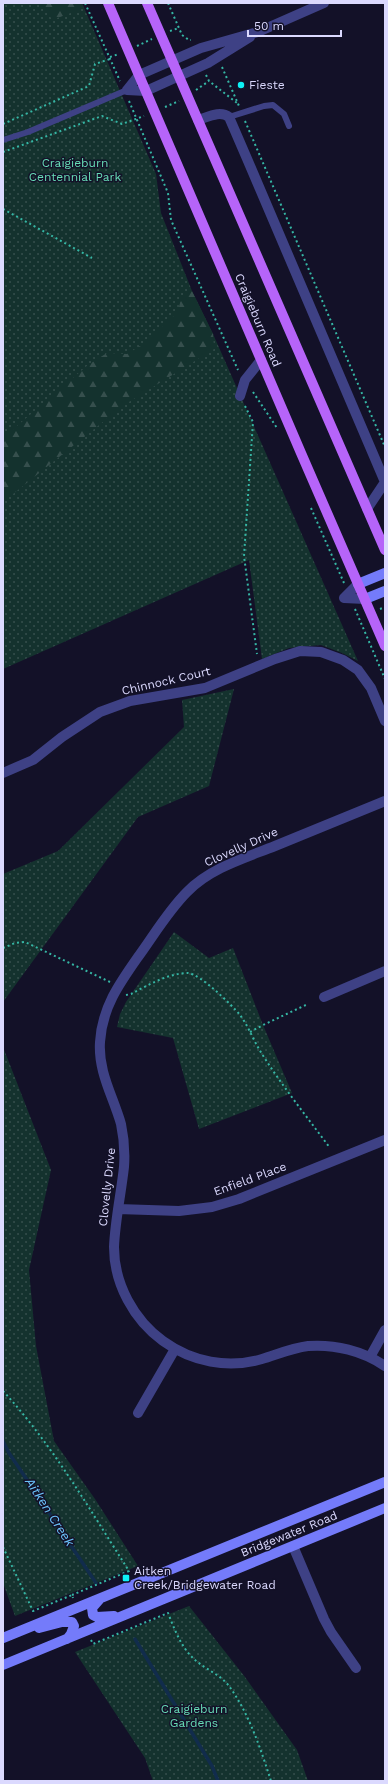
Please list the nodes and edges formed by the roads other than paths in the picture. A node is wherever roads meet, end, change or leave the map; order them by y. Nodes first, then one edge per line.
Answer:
1 (108, 3) edge
2 (147, 3) edge
3 (324, 3) edge
4 (258, 32) junction
5 (172, 61) junction
6 (139, 75) junction
7 (179, 77) junction
8 (126, 91) junction
9 (146, 91) junction
10 (229, 117) junction
11 (198, 120) junction
12 (289, 126) dead end
13 (3, 140) edge
14 (261, 360) junction
15 (240, 396) road end
16 (385, 482) edge
17 (367, 509) junction
18 (385, 550) edge
19 (385, 573) edge
20 (358, 584) junction
21 (385, 591) edge
22 (365, 599) junction
23 (385, 646) edge
24 (385, 721) edge
25 (3, 773) edge
26 (385, 801) edge
27 (385, 971) edge
28 (324, 996) dead end
29 (385, 1140) edge
30 (118, 1209) junction
31 (385, 1330) edge
32 (175, 1349) junction
33 (370, 1357) junction
34 (385, 1366) edge
35 (138, 1413) dead end
36 (385, 1482) edge
37 (385, 1508) edge
38 (293, 1546) junction
39 (102, 1597) junction
40 (126, 1615) junction
41 (6, 1637) edge
42 (66, 1639) junction
43 (3, 1665) edge
44 (356, 1668) dead end

1 - 6 main road, Craigieburn Road
2 - 5 main road, Craigieburn Road
3 - 4 street
4 - 5 street
4 - 7 street
5 - 6 street
5 - 7 main road, Craigieburn Road
6 - 8 street
6 - 9 main road, Craigieburn Road
7 - 9 street
7 - 11 main road, Craigieburn Road
8 - 9 street
8 - 13 lane
9 - 14 main road, Craigieburn Road
10 - 11 street
10 - 12 lane
10 - 16 street
11 - 17 main road, Craigieburn Road
14 - 15 street
14 - 20 main road, Craigieburn Road
16 - 17 street
17 - 18 main road, Craigieburn Road
19 - 20 street
20 - 22 main road, Craigieburn Road
20 - 22 street
21 - 22 street
22 - 23 main road, Craigieburn Road
24 - 25 street, Chinnock Court
26 - 30 street, Clovelly Drive
27 - 28 street
29 - 30 street, Enfield Place
30 - 32 street, Clovelly Drive
31 - 33 street
32 - 33 street, Clovelly Drive
32 - 35 street
33 - 34 street, Clovelly Drive
36 - 39 street, Bridgewater Road
37 - 38 street, Bridgewater Road
38 - 40 street, Bridgewater Road
38 - 44 street
39 - 40 street
39 - 41 street, Bridgewater Road
40 - 42 street, Bridgewater Road
41 - 42 street
42 - 43 street, Bridgewater Road

